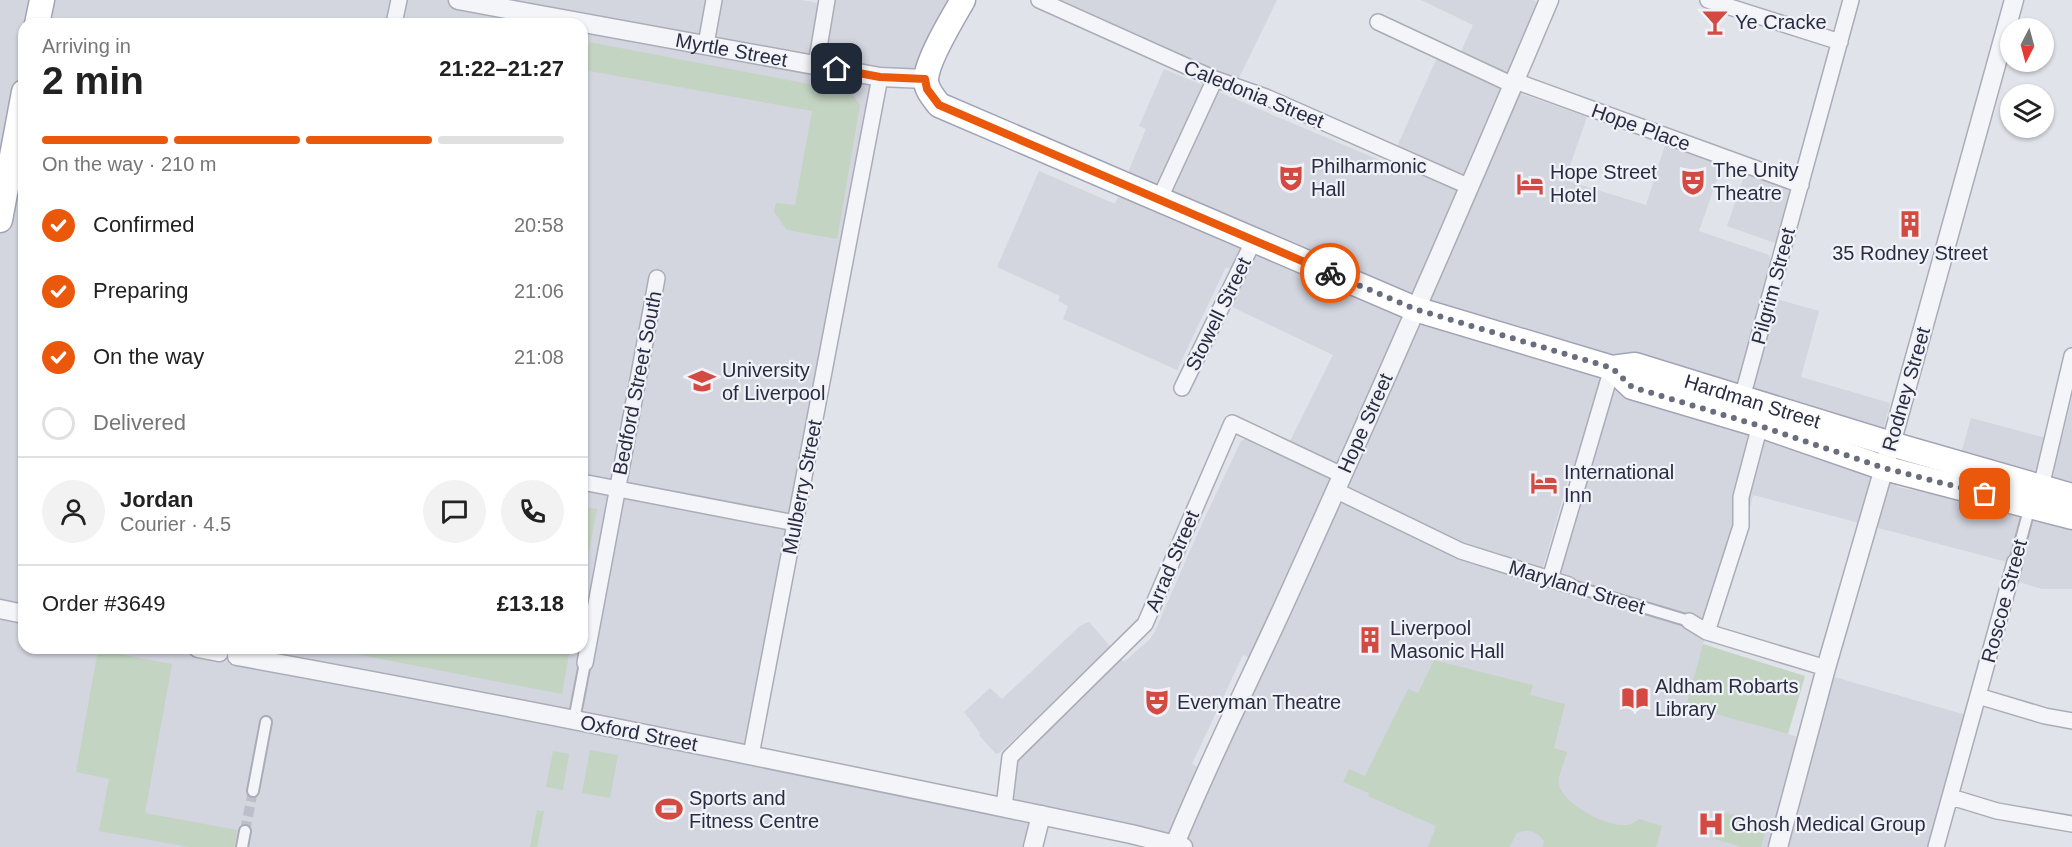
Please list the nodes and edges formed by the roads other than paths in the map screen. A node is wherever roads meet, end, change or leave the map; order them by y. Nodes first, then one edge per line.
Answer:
1 (42, 0) edge
2 (399, 0) edge
3 (458, 0) edge
4 (714, 0) edge
5 (827, 0) edge
6 (963, 0) edge
7 (1039, 0) edge
8 (1549, 0) edge
9 (1708, 0) edge
10 (1851, 0) edge
11 (2014, 0) edge
12 (38, 18) edge
13 (395, 18) edge
14 (559, 18) edge
15 (1378, 22) dead end
16 (588, 23) edge
17 (1840, 42) junction
18 (706, 44) junction
19 (816, 65) junction
20 (880, 77) junction
21 (925, 79) junction
22 (1215, 79) junction
23 (1514, 83) junction
24 (18, 124) edge
25 (1801, 185) junction
26 (1470, 187) junction
27 (1159, 200) junction
28 (0, 220) edge
29 (1254, 240) junction
30 (657, 278) dead end
31 (1415, 309) junction
32 (2072, 356) edge
33 (1612, 368) junction
34 (1182, 388) dead end
35 (1742, 398) junction
36 (1760, 426) junction
37 (1891, 444) junction
38 (1884, 468) junction
39 (1339, 482) junction
40 (588, 483) edge
41 (617, 489) junction
42 (2072, 496) edge
43 (2036, 497) junction
44 (2072, 517) edge
45 (795, 523) junction
46 (2015, 562) joint
47 (1550, 579) junction
48 (1569, 585) joint
49 (0, 609) edge
50 (18, 613) edge
51 (1689, 621) joint
52 (1707, 632) junction
53 (588, 647) edge
54 (228, 654) edge
55 (587, 654) edge
56 (585, 663) joint
57 (1826, 668) junction
58 (1978, 696) junction
59 (574, 720) junction
60 (2072, 721) edge
61 (266, 722) dead end
62 (751, 756) junction
63 (253, 791) tunnel mouth
64 (1950, 797) junction
65 (1004, 807) junction
66 (1041, 815) junction
67 (2072, 824) edge
68 (245, 831) tunnel mouth
69 (1179, 846) edge
70 (242, 847) edge
71 (1033, 847) edge
72 (1778, 847) edge
73 (1936, 847) edge

1 - 12 main road
2 - 13 street
3 - 14 street, Myrtle Street
4 - 18 street
5 - 19 street
6 - 21 main road
7 - 22 street, Caledonia Street
8 - 23 street, Hope Street
9 - 17 street
10 - 17 street, Pilgrim Street
11 - 37 street, Rodney Street
15 - 23 street, Hope Place
16 - 18 street, Myrtle Street
17 - 25 street, Pilgrim Street
18 - 19 street, Myrtle Street
19 - 20 street, Myrtle Street
20 - 21 street, Myrtle Street
20 - 45 street, Mulberry Street
21 - 27 main road
22 - 26 street, Caledonia Street
22 - 27 street
23 - 25 street, Hope Place
23 - 26 street, Hope Street
24 - 28 main road
25 - 35 street, Pilgrim Street
26 - 31 street, Hope Street
27 - 29 main road
29 - 31 main road
29 - 34 street, Stowell Street
30 - 41 street, Bedford Street South
31 - 33 main road, Hardman Street
31 - 39 street, Hope Street
32 - 43 street, Roscoe Street
33 - 35 main road, Hardman Street
33 - 36 main road, Hardman Street
33 - 47 street
35 - 36 street
35 - 37 main road, Hardman Street
36 - 38 main road, Hardman Street
36 - 52 street
37 - 38 street, Rodney Street
37 - 43 main road, Hardman Street
38 - 43 main road, Hardman Street
38 - 57 street, Rodney Street
39 - 47 street, Maryland Street
39 - 65 street, Arrad Street
39 - 69 street, Hope Street
40 - 41 street
41 - 45 street
41 - 53 street, Bedford Street South
42 - 43 main road
43 - 44 main road
43 - 46 street, Roscoe Street
45 - 62 street, Mulberry Street
46 - 58 street, Roscoe Street
47 - 48 street, Maryland Street
48 - 51 street, Maryland Street
49 - 50 street
51 - 52 street, Maryland Street
52 - 57 street, Maryland Street
54 - 59 street, Oxford Street
55 - 56 street, Bedford Street South
56 - 59 street
57 - 72 street, Rodney Street
58 - 60 street
58 - 64 street, Roscoe Street
59 - 62 street, Oxford Street
61 - 63 street
62 - 65 street, Oxford Street
64 - 67 street
64 - 73 street, Roscoe Street
65 - 66 street, Oxford Street
66 - 69 street, Oxford Street
66 - 71 street
68 - 70 street

